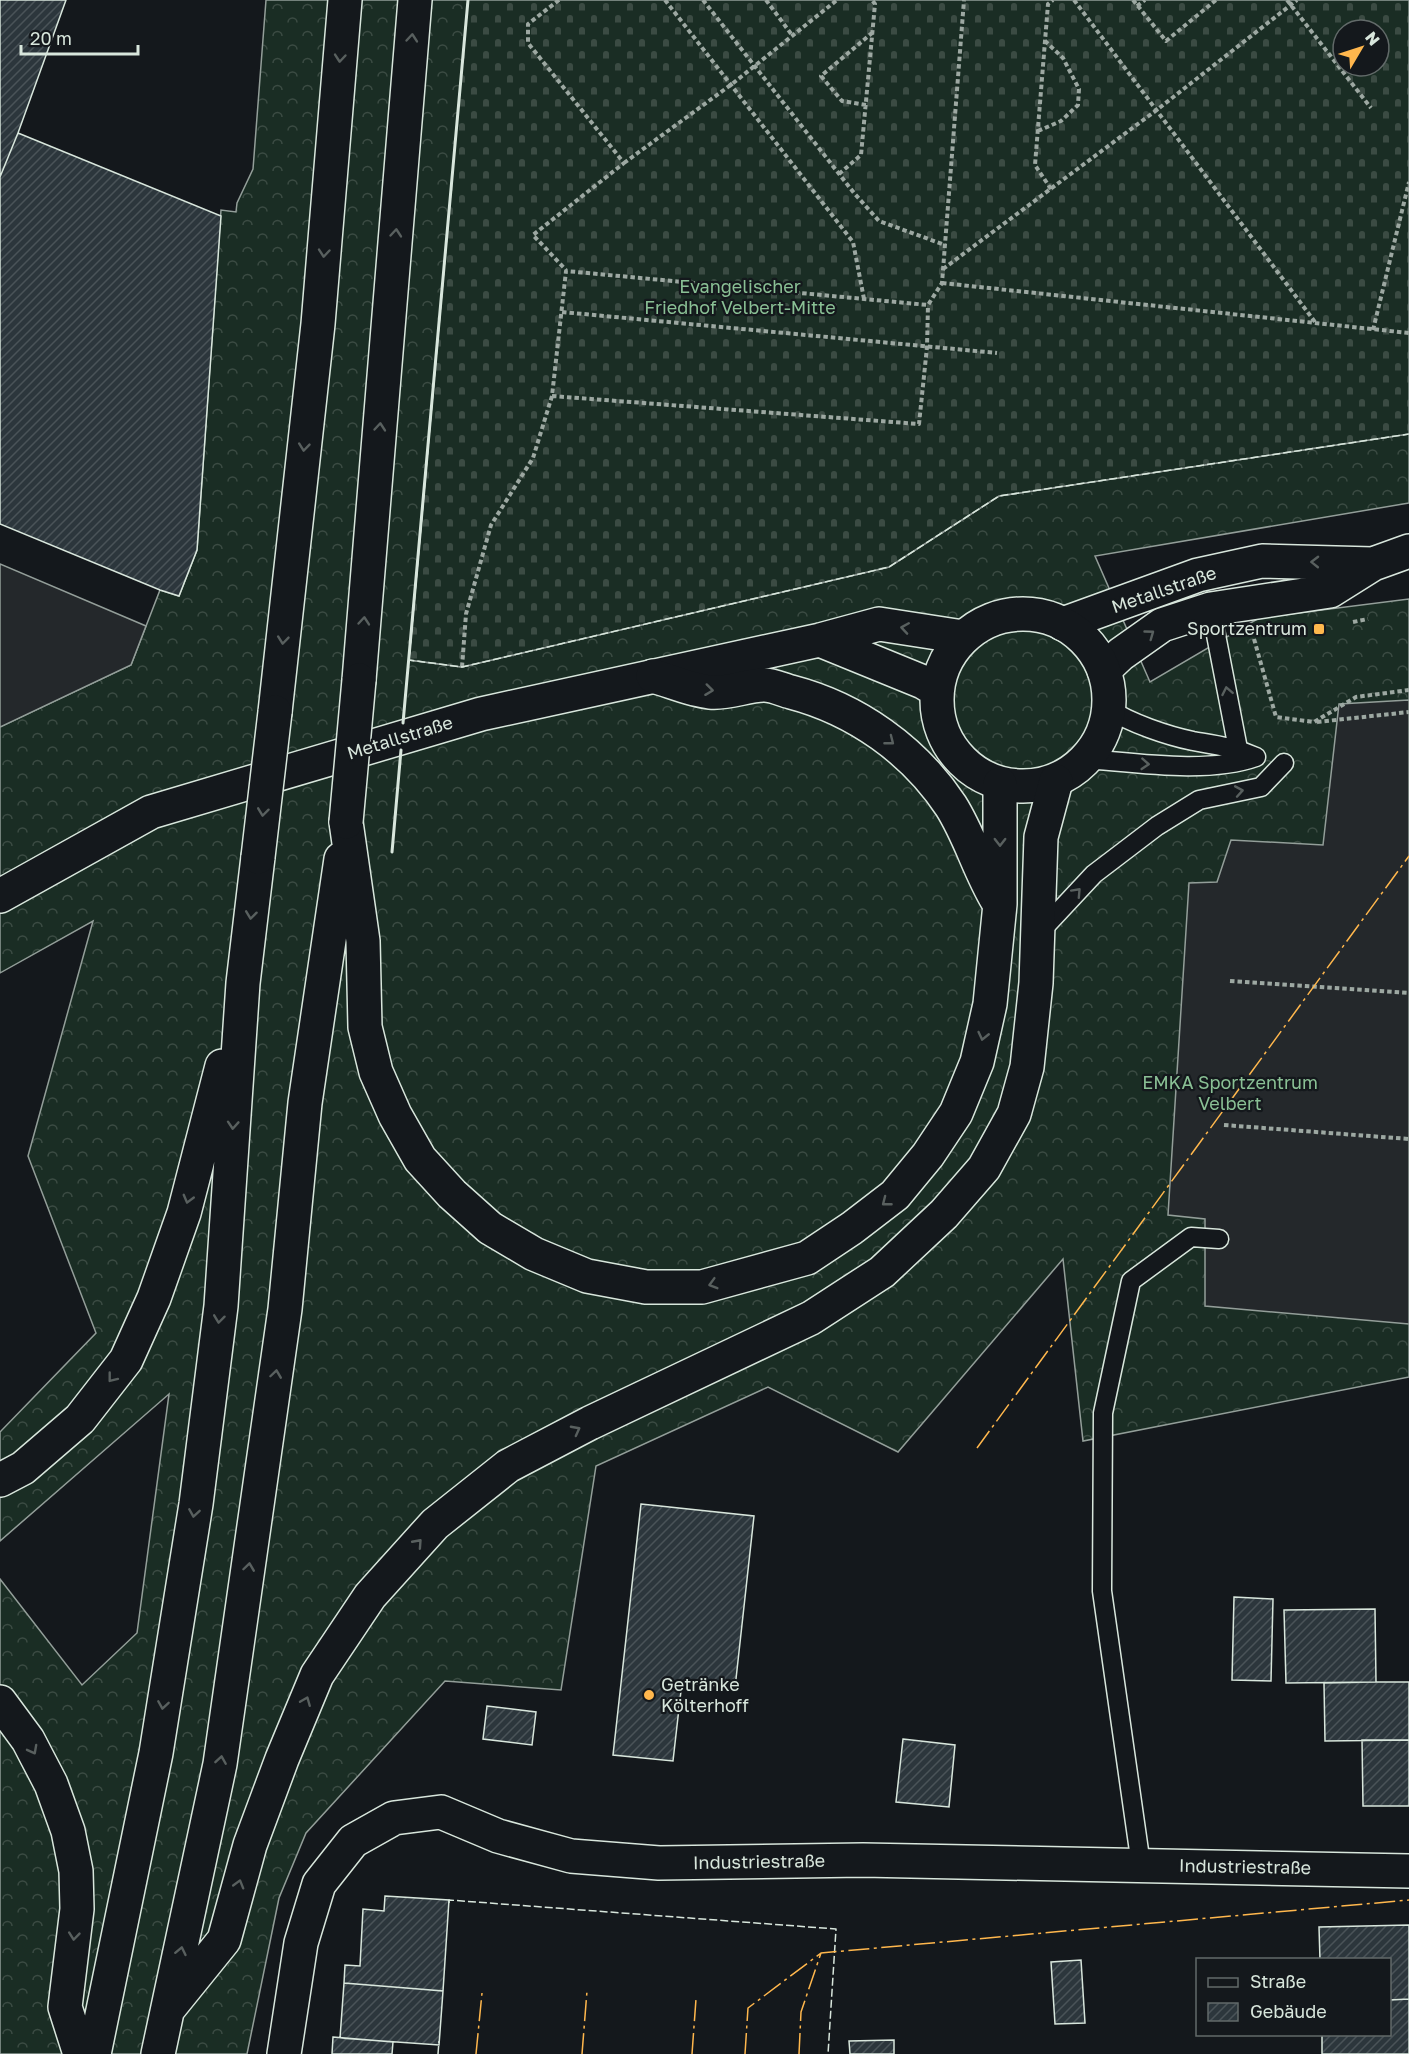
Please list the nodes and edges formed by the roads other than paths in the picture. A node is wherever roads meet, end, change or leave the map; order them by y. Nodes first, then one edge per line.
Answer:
1 (345, 0) edge
2 (415, 0) edge
3 (1409, 551) edge
4 (1373, 564) junction
5 (1211, 609) junction
6 (1063, 624) junction
7 (963, 637) junction
8 (820, 640) junction
9 (1104, 670) junction
10 (653, 676) junction
11 (936, 690) junction
12 (1109, 709) junction
13 (1239, 749) junction
14 (1087, 759) junction
15 (1284, 763) dead end
16 (1056, 781) junction
17 (1000, 784) junction
18 (346, 822) junction
19 (0, 896) edge
20 (1000, 904) junction
21 (1037, 935) junction
22 (243, 983) junction
23 (1219, 1239) dead end
24 (0, 1480) edge
25 (0, 1702) edge
26 (1141, 1865) junction
27 (1409, 1871) edge
28 (170, 2008) junction
29 (80, 2054) edge
30 (94, 2054) edge
31 (158, 2054) edge
32 (284, 2054) edge

1 -> 22 main road, bridge
18 -> 2 main road, bridge
3 - 4 main road, Metallstraße
4 - 5 main road, Metallstraße
4 -> 6 main road, Metallstraße
9 -> 5 main road, Metallstraße
13 -> 5 lane
6 - 7 main road
6 - 9 main road
7 -> 8 main road, Metallstraße
7 - 11 main road
8 - 10 main road, Metallstraße
8 - 11 main road
9 - 12 main road
10 - 19 main road, Metallstraße
10 -> 20 main road
11 - 17 main road
12 - 13 lane
12 - 14 main road
14 -> 13 lane
14 - 16 main road
21 -> 15 lane
16 - 17 main road
16 - 21 main road
17 -> 20 main road
20 -> 18 main road
28 -> 18 main road
28 -> 21 main road
22 -> 24 main road
22 -> 30 main road
23 - 26 lane
25 -> 29 main road
26 - 27 main road, Industriestraße
26 - 32 main road, Industriestraße
28 - 31 main road

